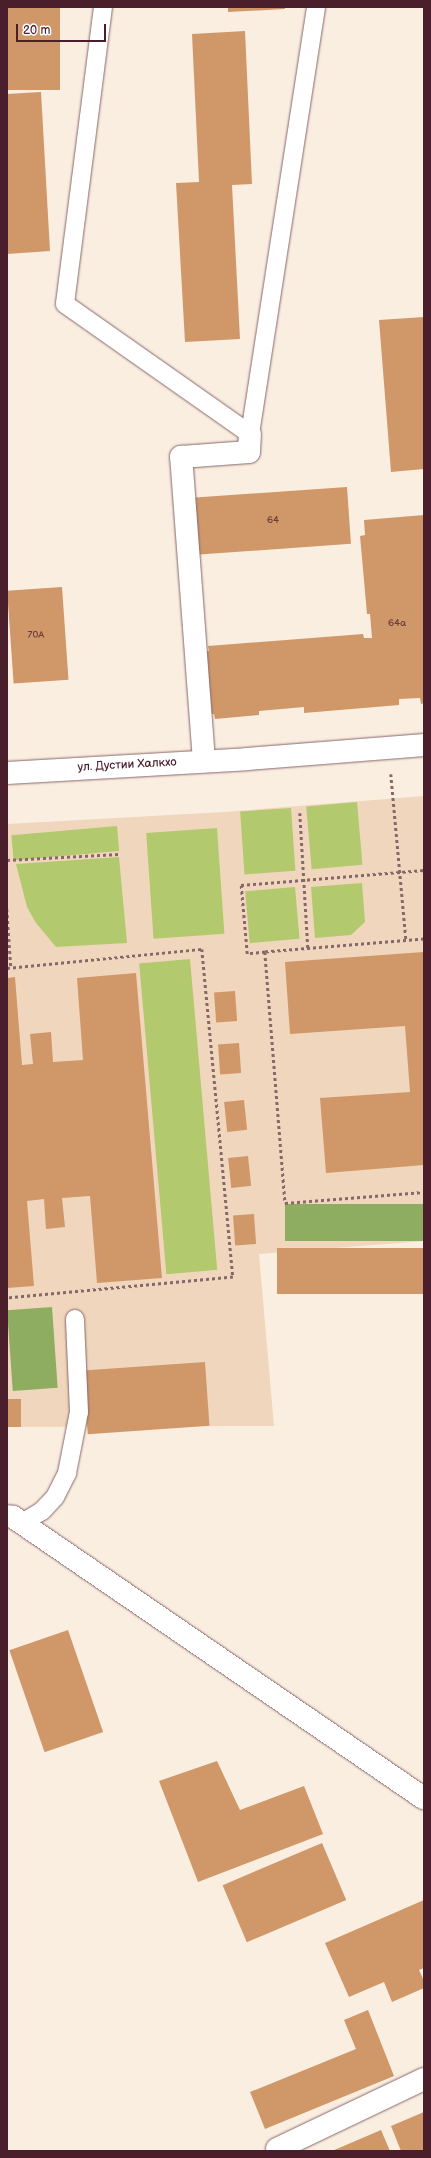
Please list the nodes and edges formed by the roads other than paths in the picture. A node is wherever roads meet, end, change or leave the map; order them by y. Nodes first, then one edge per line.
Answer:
1 (103, 7) edge
2 (316, 7) edge
3 (250, 434) junction
4 (424, 745) edge
5 (204, 761) junction
6 (7, 773) edge
7 (75, 1320) dead end
8 (15, 1520) edge
9 (424, 1798) edge
10 (424, 2079) edge
11 (277, 2148) dead end

1 - 3 lane
2 - 3 lane
3 - 5 street
4 - 5 street, ул. Дустии Халкхо
5 - 6 street, ул. Дустии Халкхо
7 - 8 lane
8 - 9 street
10 - 11 street

